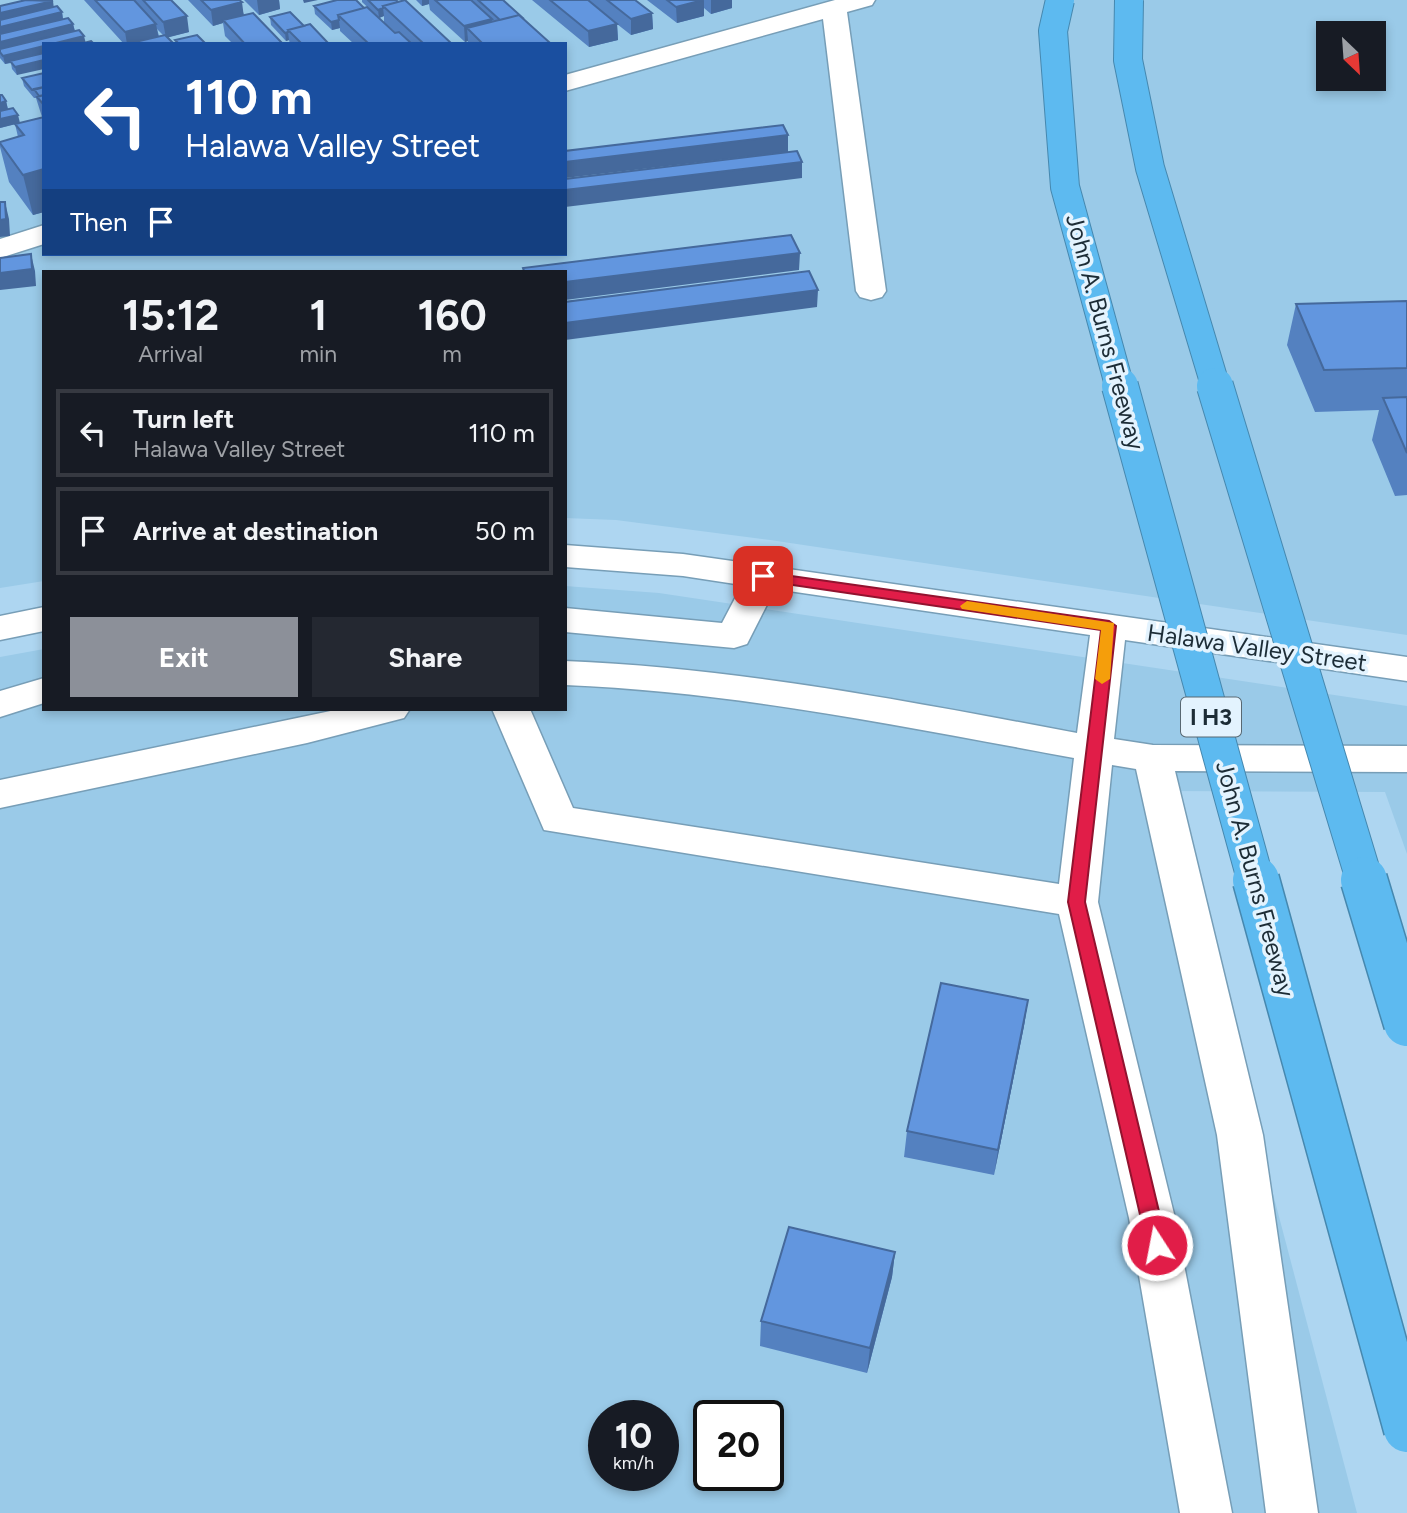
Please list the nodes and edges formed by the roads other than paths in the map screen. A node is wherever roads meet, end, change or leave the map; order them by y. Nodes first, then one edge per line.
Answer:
1 (863, 0) edge
2 (1060, 0) edge
3 (1129, 0) edge
4 (834, 8) junction
5 (567, 82) edge
6 (42, 235) edge
7 (0, 249) edge
8 (871, 291) dead end
9 (567, 556) edge
10 (763, 576) junction
11 (42, 619) edge
12 (567, 620) edge
13 (1109, 626) junction
14 (0, 628) edge
15 (1407, 668) edge
16 (567, 673) edge
17 (42, 691) edge
18 (0, 704) edge
19 (383, 711) edge
20 (512, 711) edge
21 (1094, 749) junction
22 (1153, 758) junction
23 (1407, 759) edge
24 (0, 794) edge
25 (1077, 902) junction
26 (1407, 1023) edge
27 (1407, 1429) edge
28 (1206, 1513) edge
29 (1292, 1513) edge

1 - 4 street
2 - 27 highway, John A. Burns Freeway / I H3, bridge
3 - 26 highway, bridge
4 - 5 street
4 - 8 street
6 - 7 street
9 - 10 street, Halawa Valley Street
10 - 12 street
10 - 13 street, Halawa Valley Street
11 - 14 street
13 - 15 street, Halawa Valley Street
13 - 21 street
16 - 21 street
17 - 18 street
19 - 24 street
20 - 25 street
21 - 22 street
21 - 25 street
22 - 23 street
22 - 29 street
25 - 28 street

